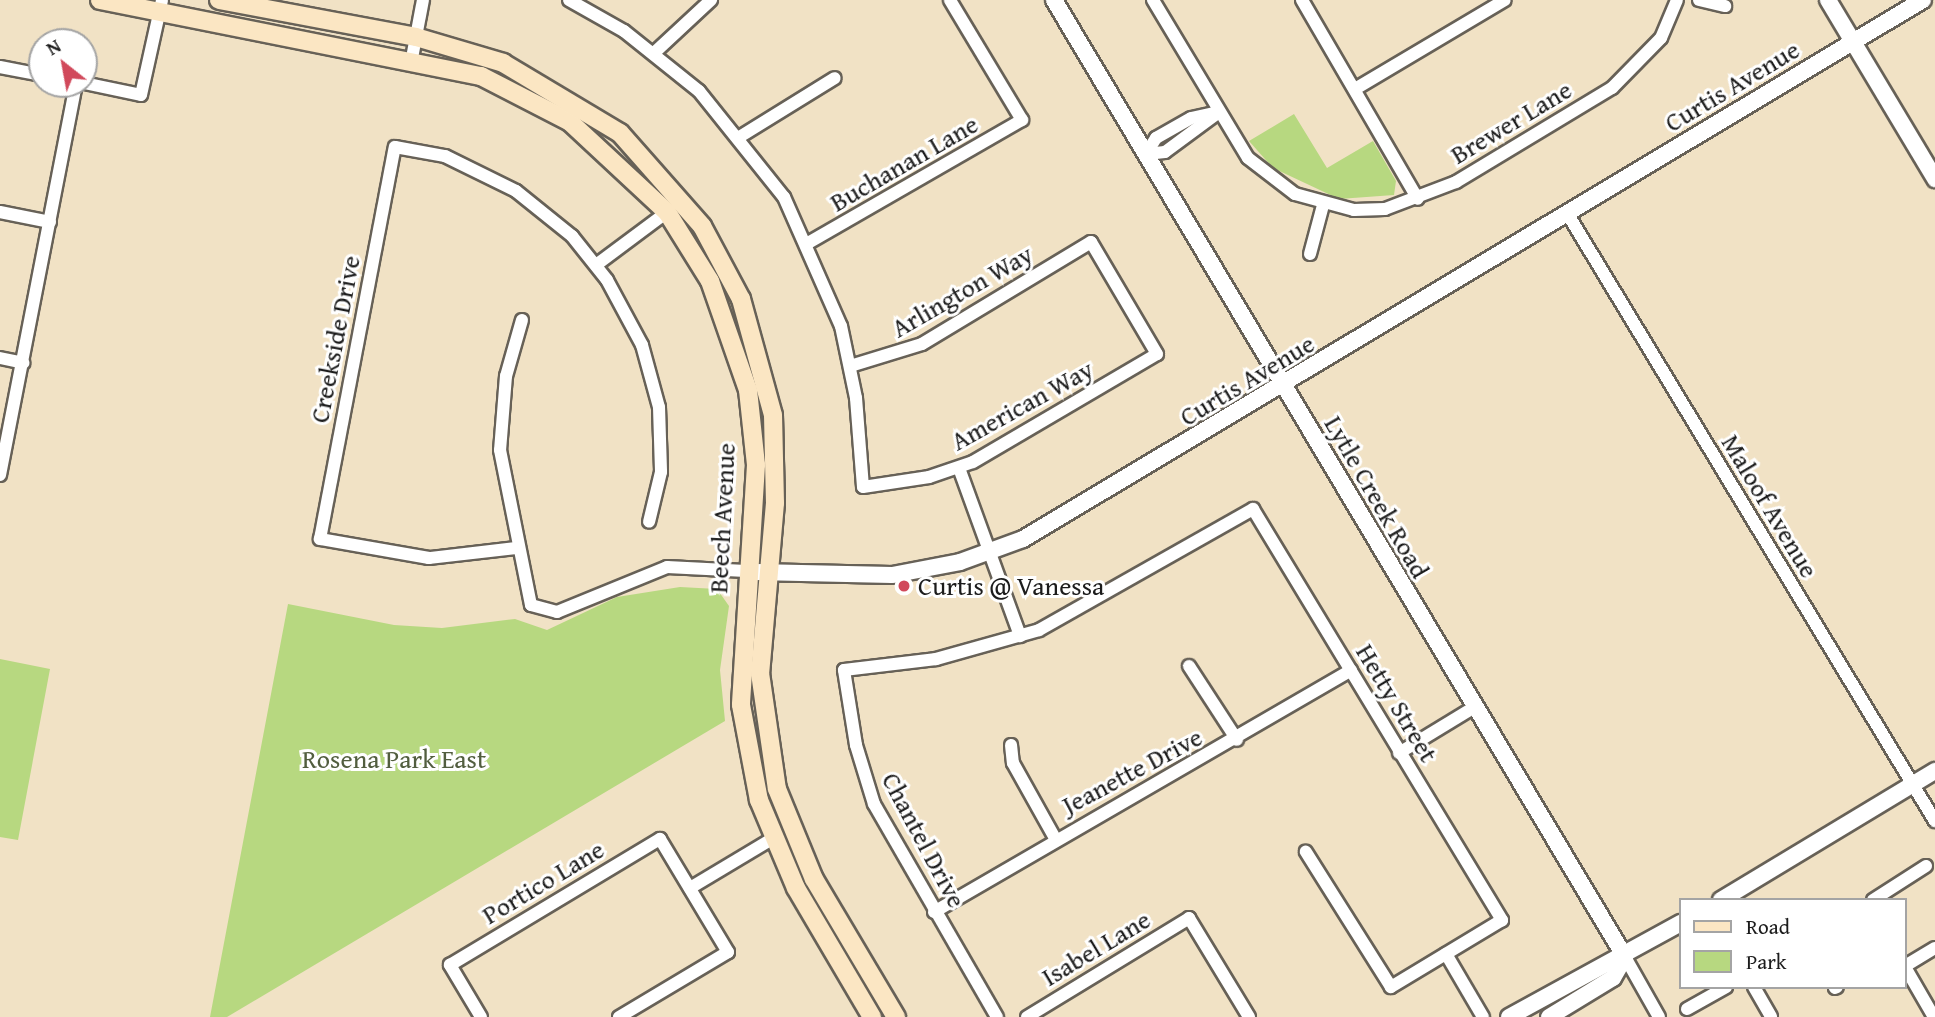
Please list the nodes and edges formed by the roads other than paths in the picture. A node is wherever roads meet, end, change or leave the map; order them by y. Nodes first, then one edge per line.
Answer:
1 (100, 0) edge
2 (219, 0) edge
3 (423, 0) edge
4 (569, 0) edge
5 (711, 0) edge
6 (1054, 0) edge
7 (1153, 0) edge
8 (1302, 0) edge
9 (1505, 0) edge
10 (1676, 0) edge
11 (1699, 0) edge
12 (1828, 0) edge
13 (1923, 0) edge
14 (955, 2) edge
15 (161, 5) edge
16 (1725, 6) dead end
17 (416, 37) junction
18 (1853, 42) junction
19 (654, 52) junction
20 (412, 58) junction
21 (0, 67) edge
22 (28, 72) edge
23 (835, 78) dead end
24 (98, 86) edge
25 (1355, 89) junction
26 (73, 98) edge
27 (1219, 112) junction
28 (741, 136) junction
29 (1146, 154) junction
30 (1935, 179) edge
31 (1418, 199) junction
32 (1323, 205) junction
33 (0, 212) edge
34 (667, 212) junction
35 (1567, 213) junction
36 (50, 222) junction
37 (808, 243) junction
38 (1310, 254) dead end
39 (596, 265) junction
40 (522, 320) dead end
41 (1157, 354) joint
42 (0, 358) edge
43 (23, 363) junction
44 (850, 366) junction
45 (1284, 387) junction
46 (959, 468) junction
47 (0, 475) edge
48 (649, 522) dead end
49 (516, 548) junction
50 (990, 553) junction
51 (746, 571) junction
52 (768, 573) junction
53 (1020, 636) junction
54 (1189, 666) dead end
55 (1351, 670) junction
56 (1473, 708) junction
57 (1237, 740) junction
58 (1011, 745) dead end
59 (1399, 753) junction
60 (1935, 771) edge
61 (1913, 785) junction
62 (1935, 821) edge
63 (1055, 838) junction
64 (772, 839) junction
65 (1306, 852) dead end
66 (1926, 866) dead end
67 (690, 888) junction
68 (1724, 898) edge
69 (1875, 898) edge
70 (934, 912) junction
71 (1680, 924) edge
72 (1935, 948) edge
73 (1446, 954) junction
74 (1625, 957) junction
75 (1907, 966) edge
76 (1907, 970) edge
77 (1722, 989) edge
78 (1755, 989) edge
79 (1687, 1009) dead end
80 (481, 1017) edge
81 (619, 1017) edge
82 (872, 1017) edge
83 (896, 1017) edge
84 (998, 1017) edge
85 (1027, 1017) edge
86 (1249, 1017) edge
87 (1483, 1017) edge
88 (1509, 1017) edge
89 (1549, 1017) edge
90 (1659, 1017) edge
91 (1771, 1017) edge
92 (1934, 1017) edge

1 - 15 main road, Beech Avenue
2 - 17 main road, Beech Avenue
3 - 17 street
4 - 19 street
5 - 19 street
6 - 29 street, Lytle Creek Road
7 - 27 street
8 - 25 street
9 - 25 street
10 - 31 street, Brewer Lane
11 - 16 street
12 - 18 street
13 - 18 street, Curtis Avenue
14 - 37 street, Buchanan Lane
15 - 20 main road, Beech Avenue
15 - 24 street
17 - 20 street
17 - 52 main road, Beech Avenue
18 - 30 street
18 - 35 street, Curtis Avenue
19 - 28 street
20 - 34 main road, Beech Avenue
21 - 22 street
23 - 28 street
25 - 31 street
26 - 36 street
27 - 29 street
27 - 32 street
28 - 37 street
29 - 45 street, Lytle Creek Road
31 - 32 street, Brewer Lane
32 - 38 street
33 - 36 street
34 - 39 street
34 - 51 main road, Beech Avenue
35 - 45 street, Curtis Avenue
35 - 61 street, Maloof Avenue
36 - 43 street
37 - 44 street
39 - 48 street
39 - 49 street, Creekside Drive
40 - 49 street
41 - 44 street, Arlington Way
41 - 46 street, American Way
42 - 43 street
43 - 47 street
44 - 46 street, American Way
45 - 50 street, Curtis Avenue
45 - 56 street, Lytle Creek Road
46 - 50 street
49 - 51 street, Curtis Avenue
50 - 52 street, Curtis Avenue
50 - 53 street
51 - 52 street, Curtis Avenue
51 - 64 main road, Beech Avenue
52 - 83 main road, Beech Avenue
53 - 55 street, Hetty Street
53 - 70 street, Chantel Drive
54 - 57 street
55 - 57 street, Jeanette Drive
55 - 59 street, Hetty Street
56 - 59 street
56 - 74 street, Lytle Creek Road
57 - 63 street, Jeanette Drive
58 - 63 street
59 - 73 street, Hetty Street
60 - 61 street
61 - 62 street, Maloof Avenue
61 - 68 street
63 - 70 street, Jeanette Drive
64 - 67 street
64 - 82 main road, Beech Avenue
65 - 73 street
66 - 69 street
67 - 80 street, Portico Lane
67 - 81 street
70 - 84 street, Chantel Drive
71 - 74 street
72 - 75 street
73 - 87 street
74 - 88 street
74 - 89 street
74 - 90 street, Lytle Creek Road
76 - 92 street
77 - 79 street
78 - 91 street
85 - 86 street, Isabel Lane

